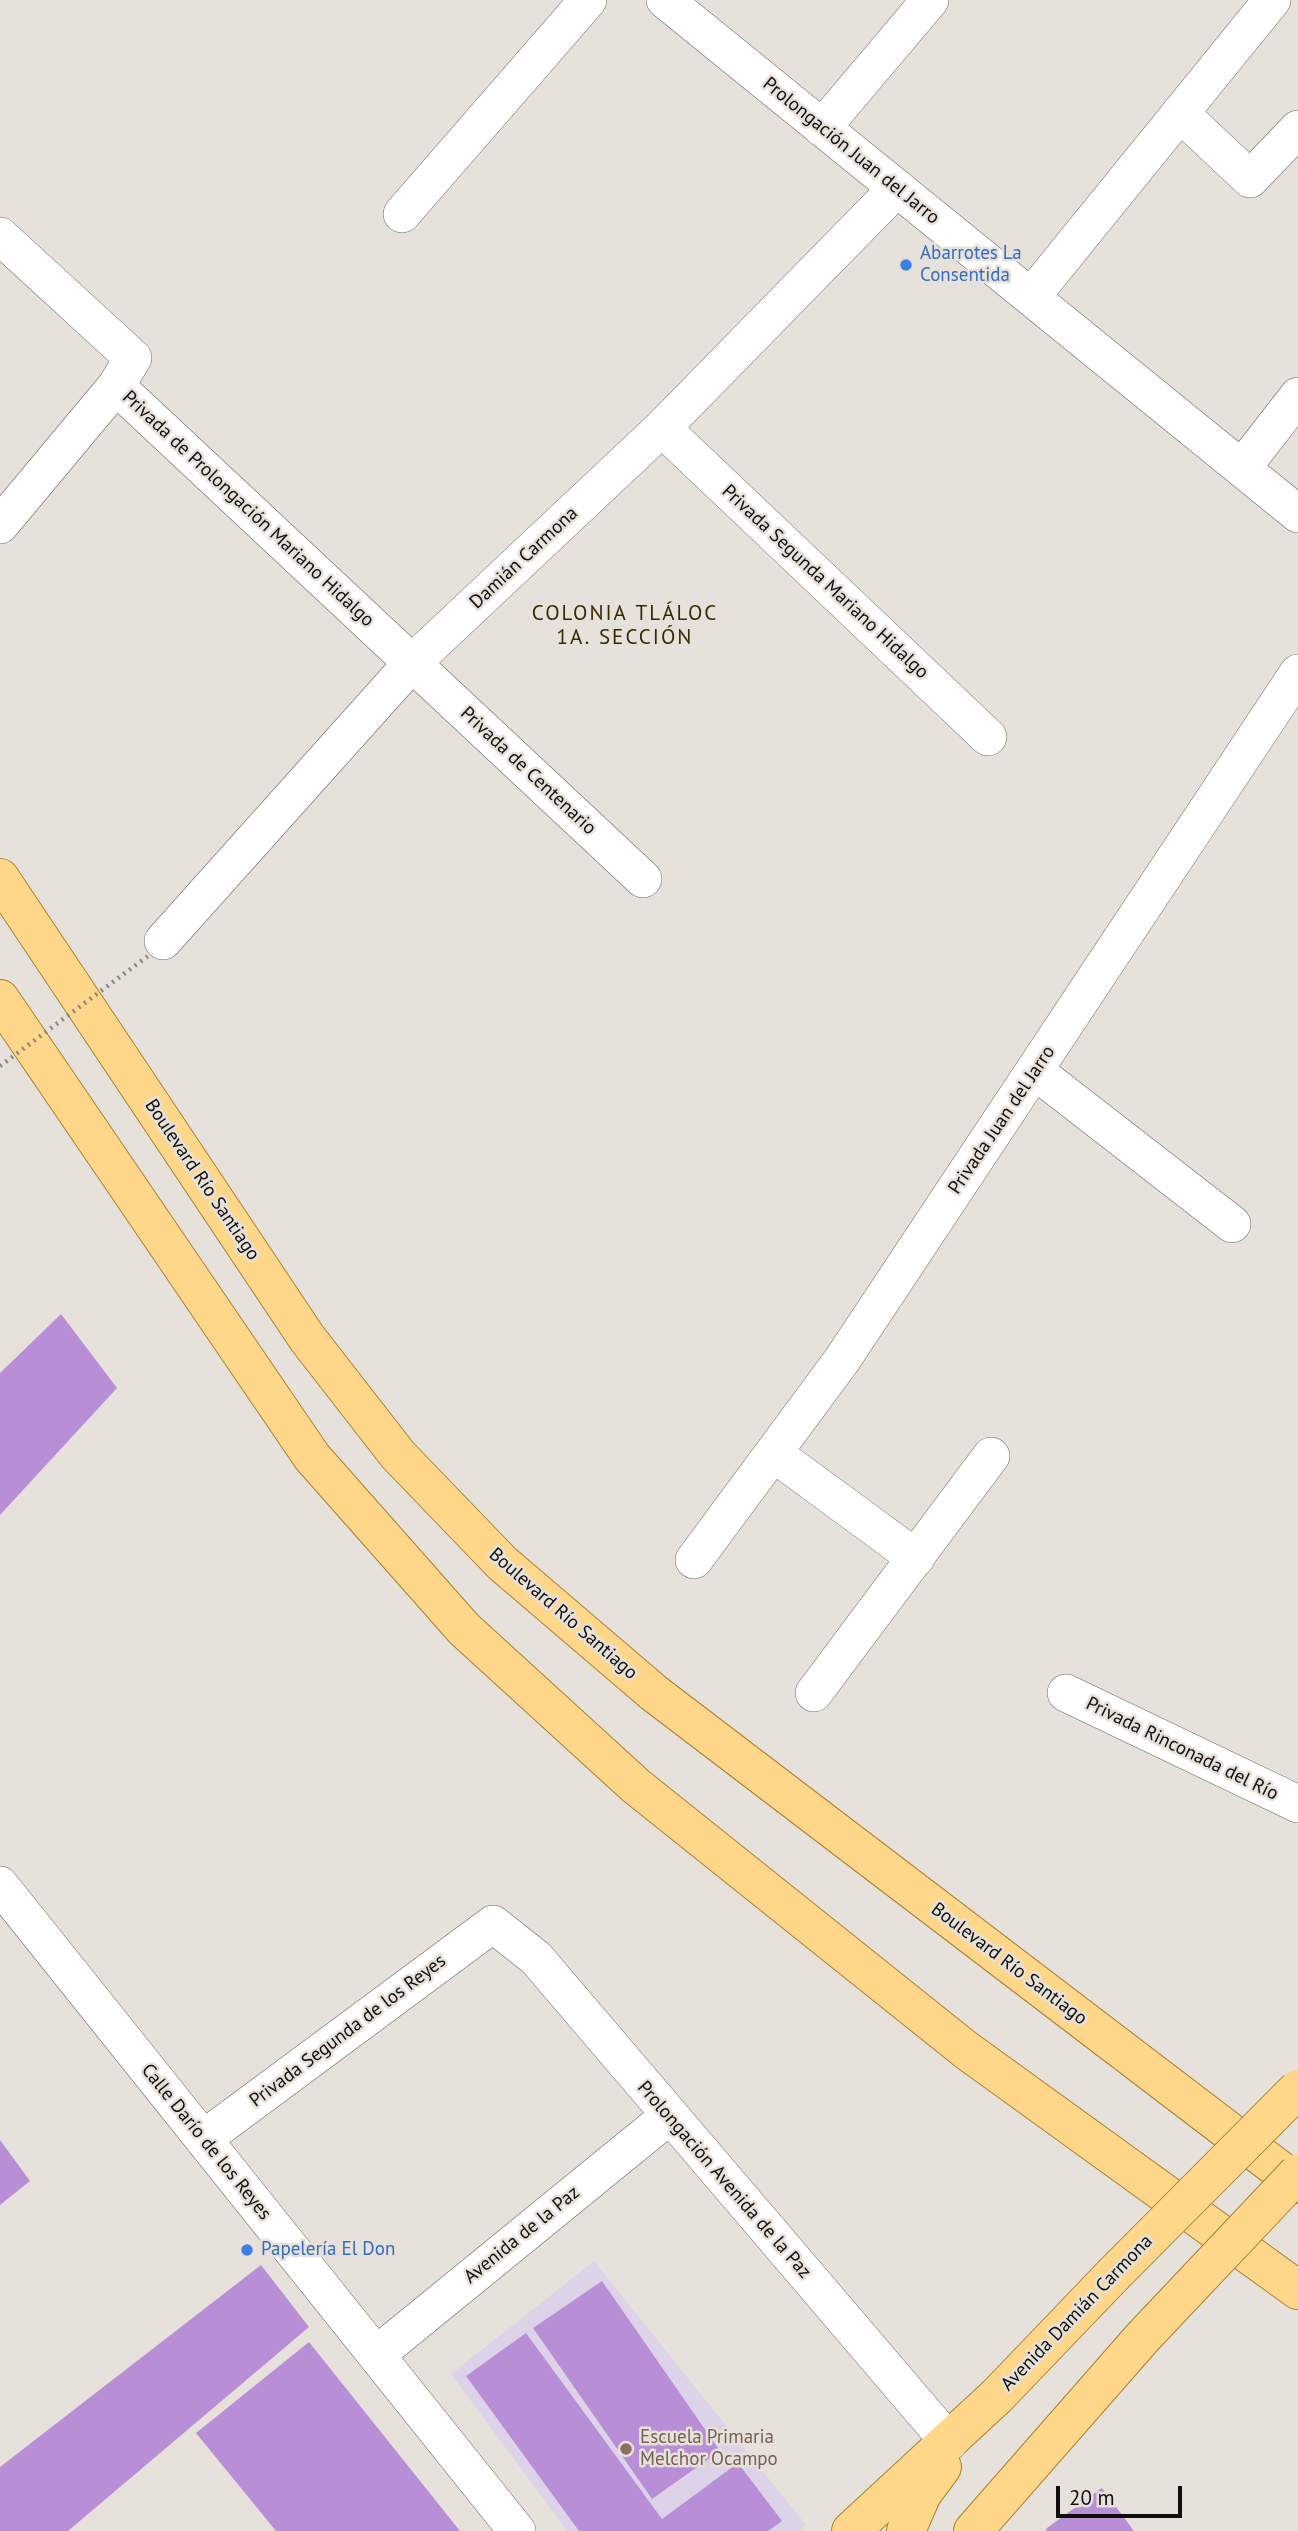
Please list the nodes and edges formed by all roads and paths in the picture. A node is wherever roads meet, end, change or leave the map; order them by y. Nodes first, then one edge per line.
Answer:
1 (587, 0) edge
2 (665, 0) edge
3 (930, 0) edge
4 (1272, 0) edge
5 (1180, 113) junction
6 (822, 128) junction
7 (1298, 129) edge
8 (897, 188) junction
9 (402, 214) dead end
10 (0, 236) edge
11 (1031, 297) junction
12 (116, 386) junction
13 (1298, 396) edge
14 (662, 428) junction
15 (1242, 468) junction
16 (1298, 514) edge
17 (0, 525) edge
18 (412, 663) junction
19 (1298, 673) edge
20 (988, 737) dead end
21 (0, 878) edge
22 (643, 879) dead end
23 (158, 947) joint
24 (0, 999) edge
25 (0, 1066) edge
26 (1035, 1071) junction
27 (1232, 1224) dead end
28 (773, 1453) junction
29 (991, 1456) dead end
30 (916, 1559) junction
31 (694, 1560) dead end
32 (814, 1693) dead end
33 (1066, 1693) dead end
34 (1298, 1804) edge
35 (0, 1885) edge
36 (493, 1924) joint
37 (1298, 2089) edge
38 (669, 2116) junction
39 (203, 2139) junction
40 (1298, 2173) edge
41 (1298, 2184) edge
42 (1298, 2291) edge
43 (376, 2354) junction
44 (997, 2396) junction
45 (949, 2442) junction
46 (908, 2530) edge
47 (517, 2531) edge
48 (851, 2531) edge
49 (973, 2531) edge

1 - 9 street
2 - 6 street, Prolongación Juan del Jarro
3 - 6 street
4 - 5 street
5 - 7 street
5 - 11 street
6 - 8 street, Prolongación Juan del Jarro
8 - 11 street, Prolongación Juan del Jarro
8 - 14 street, Damián Carmona
10 - 12 street, Privada de Prolongación Mariano Hidalgo
11 - 15 street, Prolongación Juan del Jarro
12 - 17 street
12 - 18 street, Privada de Prolongación Mariano Hidalgo
13 - 15 street
14 - 18 street, Damián Carmona
14 - 20 street, Privada Segunda Mariano Hidalgo
15 - 16 street, Prolongación Juan del Jarro
18 - 22 street, Privada de Centenario
18 - 23 street, Damián Carmona
19 - 26 street, Privada Juan del Jarro
21 - 41 main road, Boulevard Río Santiago
23 - 25 path, bridge
24 - 42 main road
26 - 27 street
26 - 28 street, Privada Juan del Jarro
28 - 30 street
28 - 31 street, Privada Juan del Jarro
29 - 30 street
30 - 32 street
33 - 34 street, Privada Rinconada del Río
35 - 39 street, Calle Darío de los Reyes
36 - 38 street, Prolongación Avenida de la Paz
36 - 39 street, Privada Segunda de los Reyes
37 - 44 main road, Avenida Damián Carmona, bridge
38 - 43 street, Avenida de la Paz
38 - 45 street, Prolongación Avenida de la Paz
39 - 43 street, Calle Darío de los Reyes
40 - 49 main road, bridge
43 - 47 street, Calle Darío de los Reyes
44 - 45 main road, Avenida Damián Carmona
44 - 46 main road
45 - 48 main road, Avenida Damián Carmona

